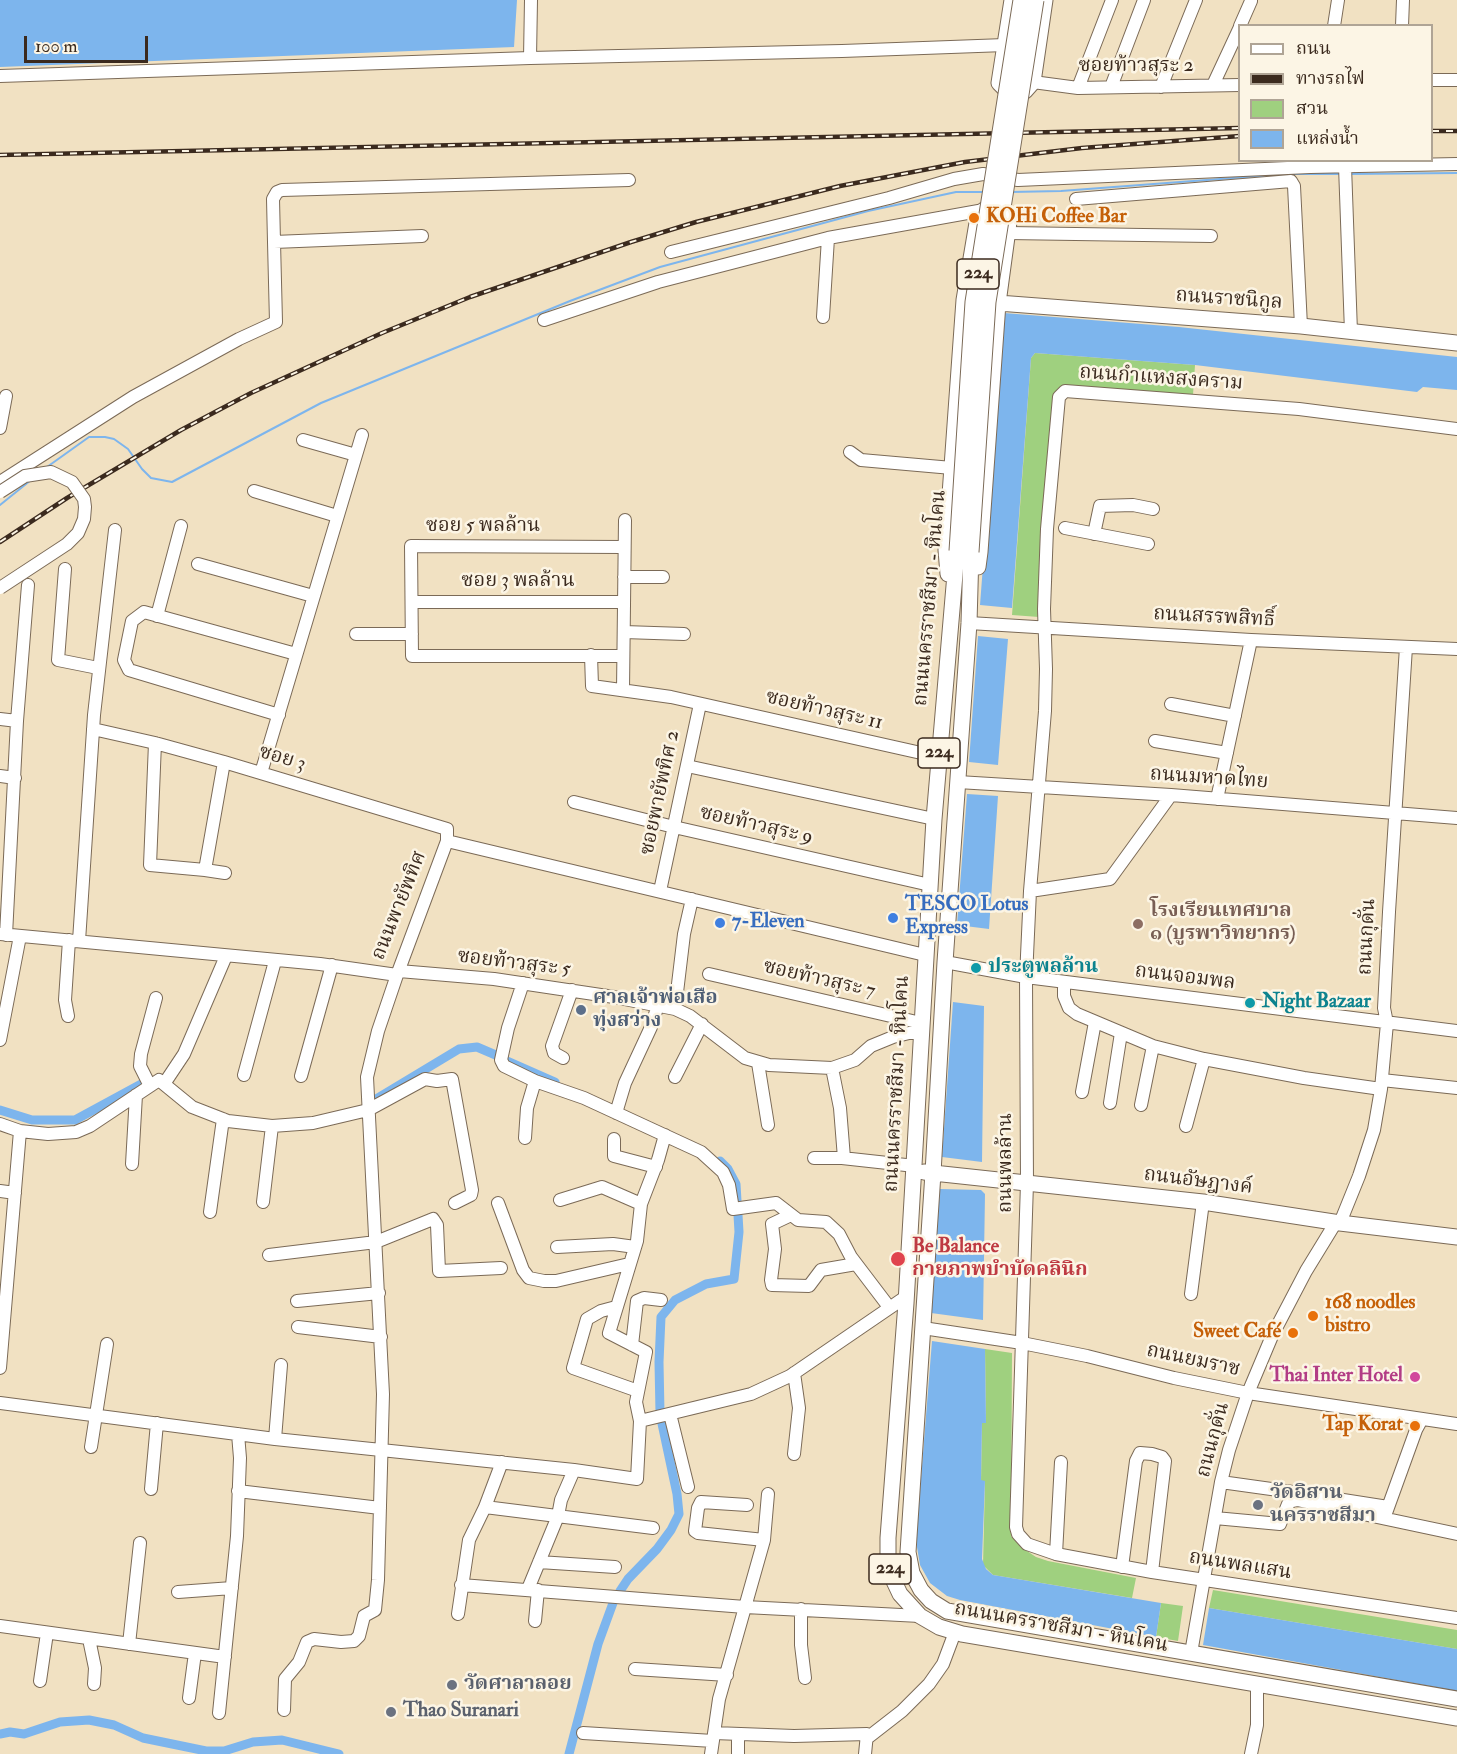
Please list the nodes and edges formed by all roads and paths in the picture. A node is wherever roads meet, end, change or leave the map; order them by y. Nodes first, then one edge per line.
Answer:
1 (531, 0) edge
2 (1012, 0) edge
3 (1021, 0) edge
4 (1036, 0) edge
5 (1045, 0) edge
6 (1112, 0) edge
7 (1144, 0) edge
8 (1196, 0) edge
9 (1338, 0) edge
10 (1402, 0) edge
11 (1251, 1) edge
12 (1241, 24) edge
13 (1334, 24) edge
14 (1402, 24) edge
15 (1008, 26) junction
16 (1238, 31) edge
17 (1040, 32) junction
18 (1005, 45) junction
19 (1037, 55) junction
20 (530, 58) junction
21 (0, 76) edge
22 (1433, 80) edge
23 (1457, 80) edge
24 (1034, 82) junction
25 (1214, 85) junction
26 (1238, 85) edge
27 (1111, 87) junction
28 (1161, 87) junction
29 (1078, 88) junction
30 (1457, 164) edge
31 (1345, 170) junction
32 (629, 180) dead end
33 (1125, 185) junction
34 (1076, 199) dead end
35 (984, 210) junction
36 (1008, 233) junction
37 (1211, 236) dead end
38 (422, 237) dead end
39 (828, 238) junction
40 (274, 242) junction
41 (671, 252) dead end
42 (998, 303) junction
43 (823, 317) dead end
44 (544, 320) dead end
45 (1301, 326) junction
46 (1351, 332) junction
47 (1457, 344) edge
48 (6, 396) dead end
49 (0, 428) edge
50 (1457, 429) edge
51 (362, 435) dead end
52 (303, 440) dead end
53 (850, 452) dead end
54 (356, 455) junction
55 (951, 468) junction
56 (0, 482) edge
57 (254, 491) dead end
58 (0, 492) edge
59 (1153, 509) dead end
60 (338, 516) junction
61 (625, 520) dead end
62 (181, 526) dead end
63 (1065, 528) dead end
64 (115, 530) dead end
65 (1094, 534) junction
66 (1149, 544) dead end
67 (624, 547) junction
68 (964, 552) junction
69 (198, 564) dead end
70 (65, 569) dead end
71 (624, 577) junction
72 (663, 577) dead end
73 (398, 583) dead end
74 (411, 583) junction
75 (28, 585) dead end
76 (0, 588) edge
77 (313, 596) junction
78 (412, 602) junction
79 (624, 602) junction
80 (951, 610) junction
81 (157, 616) junction
82 (969, 617) junction
83 (1045, 629) junction
84 (624, 633) junction
85 (356, 634) dead end
86 (412, 634) junction
87 (684, 634) dead end
88 (1251, 640) junction
89 (1406, 647) junction
90 (1457, 649) edge
91 (296, 654) junction
92 (591, 655) junction
93 (623, 656) junction
94 (98, 668) junction
95 (623, 690) junction
96 (700, 704) junction
97 (1171, 704) dead end
98 (279, 715) junction
99 (1235, 716) junction
100 (0, 720) edge
101 (17, 721) junction
102 (93, 729) junction
103 (1155, 741) dead end
104 (155, 743) junction
105 (1227, 753) junction
106 (939, 757) junction
107 (224, 762) junction
108 (687, 766) junction
109 (261, 772) junction
110 (0, 776) edge
111 (15, 778) junction
112 (958, 782) junction
113 (1039, 787) junction
114 (1171, 795) junction
115 (1217, 799) junction
116 (574, 802) dead end
117 (1394, 812) junction
118 (1457, 818) edge
119 (934, 819) junction
120 (674, 827) junction
121 (5, 831) edge
122 (447, 840) junction
123 (206, 870) junction
124 (225, 873) dead end
125 (930, 885) junction
126 (660, 891) junction
127 (1030, 891) junction
128 (692, 898) junction
129 (3, 935) edge
130 (20, 936) junction
131 (74, 941) junction
132 (926, 955) junction
133 (226, 956) junction
134 (275, 961) junction
135 (945, 962) junction
136 (332, 965) junction
137 (398, 973) junction
138 (709, 974) dead end
139 (1026, 977) junction
140 (1064, 982) junction
141 (523, 983) junction
142 (572, 990) junction
143 (156, 998) dead end
144 (658, 1005) junction
145 (675, 1009) junction
146 (69, 1016) dead end
147 (1095, 1022) junction
148 (1387, 1023) junction
149 (702, 1024) junction
150 (921, 1028) junction
151 (1457, 1031) edge
152 (1121, 1034) junction
153 (0, 1040) edge
154 (1153, 1046) junction
155 (563, 1058) dead end
156 (1204, 1059) junction
157 (758, 1063) junction
158 (832, 1068) junction
159 (244, 1075) dead end
160 (301, 1077) dead end
161 (675, 1077) dead end
162 (535, 1081) junction
163 (158, 1083) junction
164 (1381, 1084) junction
165 (1457, 1088) edge
166 (1082, 1092) dead end
167 (136, 1095) junction
168 (1110, 1103) dead end
169 (1141, 1105) dead end
170 (368, 1110) junction
171 (616, 1113) junction
172 (223, 1119) junction
173 (0, 1124) edge
174 (768, 1125) dead end
175 (272, 1126) junction
176 (1186, 1126) dead end
177 (20, 1131) junction
178 (665, 1135) junction
179 (525, 1138) dead end
180 (614, 1139) dead end
181 (814, 1158) dead end
182 (844, 1158) junction
183 (132, 1164) dead end
184 (656, 1167) junction
185 (915, 1169) junction
186 (933, 1173) junction
187 (1027, 1183) junction
188 (0, 1191) edge
189 (15, 1192) junction
190 (560, 1200) dead end
191 (263, 1202) dead end
192 (1203, 1202) junction
193 (455, 1203) dead end
194 (498, 1203) dead end
195 (641, 1204) junction
196 (210, 1212) dead end
197 (791, 1215) junction
198 (1338, 1222) junction
199 (1457, 1237) edge
200 (376, 1242) junction
201 (557, 1247) dead end
202 (635, 1247) junction
203 (269, 1255) dead end
204 (629, 1264) junction
205 (856, 1264) junction
206 (501, 1268) dead end
207 (379, 1293) junction
208 (1191, 1294) dead end
209 (907, 1296) junction
210 (662, 1300) dead end
211 (297, 1301) dead end
212 (616, 1307) junction
213 (889, 1307) junction
214 (905, 1326) junction
215 (298, 1327) dead end
216 (923, 1328) junction
217 (381, 1337) junction
218 (1022, 1343) junction
219 (107, 1344) dead end
220 (632, 1345) junction
221 (281, 1365) dead end
222 (0, 1368) edge
223 (794, 1373) junction
224 (638, 1391) junction
225 (1248, 1393) junction
226 (0, 1403) edge
227 (670, 1414) junction
228 (97, 1416) junction
229 (1422, 1419) junction
230 (640, 1421) junction
231 (158, 1424) junction
232 (1457, 1424) edge
233 (238, 1434) junction
234 (274, 1439) junction
235 (91, 1447) dead end
236 (382, 1452) junction
237 (794, 1454) dead end
238 (502, 1462) junction
239 (1061, 1462) dead end
240 (574, 1470) junction
241 (1221, 1482) junction
242 (688, 1487) dead end
243 (151, 1489) dead end
244 (238, 1491) junction
245 (768, 1494) dead end
246 (747, 1505) dead end
247 (485, 1507) junction
248 (380, 1508) junction
249 (1386, 1512) junction
250 (558, 1516) junction
251 (1215, 1518) junction
252 (653, 1528) dead end
253 (1457, 1534) edge
254 (1021, 1539) joint
255 (764, 1540) junction
256 (140, 1543) dead end
257 (1056, 1554) junction
258 (539, 1562) junction
259 (1122, 1567) junction
260 (615, 1568) dead end
261 (1152, 1572) junction
262 (1204, 1580) junction
263 (461, 1585) junction
264 (232, 1588) junction
265 (533, 1590) junction
266 (178, 1592) dead end
267 (745, 1607) junction
268 (801, 1609) junction
269 (458, 1614) dead end
270 (920, 1616) junction
271 (1457, 1618) edge
272 (535, 1621) dead end
273 (0, 1626) edge
274 (955, 1632) junction
275 (47, 1633) junction
276 (88, 1639) junction
277 (129, 1644) junction
278 (195, 1653) junction
279 (1191, 1653) junction
280 (225, 1657) junction
281 (634, 1669) dead end
282 (1188, 1672) junction
283 (727, 1675) junction
284 (805, 1678) dead end
285 (40, 1681) dead end
286 (1257, 1683) junction
287 (94, 1684) dead end
288 (189, 1698) dead end
289 (1457, 1699) edge
290 (284, 1710) dead end
291 (219, 1713) dead end
292 (1457, 1718) edge
293 (583, 1733) dead end
294 (738, 1734) junction
295 (714, 1737) junction
296 (866, 1739) junction
297 (711, 1754) edge
298 (738, 1754) edge
299 (865, 1754) edge
300 (1251, 1754) edge

1 - 20 street
2 - 15 main road
3 - 68 main road, ถนนนครราชสีมา - หินโคน / 224, bridge
4 - 68 main road, bridge
5 - 17 main road
6 - 29 street
7 - 27 street
8 - 28 street
9 - 13 street
10 - 14 street
11 - 12 street
15 - 17 main road
15 - 18 main road
16 - 25 street
17 - 19 main road
18 - 19 main road
18 - 20 street
18 - 24 main road
19 - 24 main road
20 - 21 street
22 - 23 street
24 - 29 street, ซอยท้าวสุระ 2
25 - 26 street, ซอยท้าวสุระ 2
25 - 28 street, ซอยท้าวสุระ 2
27 - 28 street, ซอยท้าวสุระ 2
27 - 29 street, ซอยท้าวสุระ 2
30 - 31 street
31 - 33 street
31 - 46 street
32 - 40 street
33 - 34 street
33 - 41 street
33 - 45 street
35 - 36 main road
35 - 39 street
35 - 55 main road
36 - 37 street
36 - 42 main road
38 - 40 street
39 - 43 street
39 - 44 street
40 - 56 street
42 - 45 main road, ถนนราชนิกูล
42 - 82 main road
45 - 46 main road, ถนนราชนิกูล
46 - 47 main road, ถนนราชนิกูล
48 - 49 street
50 - 83 street, ถนนกำแหงสงคราม
51 - 54 street
52 - 54 street
53 - 55 street
54 - 60 street
55 - 80 main road
57 - 60 street
58 - 76 street, bridge
59 - 65 street
60 - 77 street
61 - 67 street
62 - 81 street
63 - 65 street
64 - 94 street
65 - 66 street
67 - 71 street
67 - 74 street, ซอย 5 พลล้าน
68 - 80 main road, ถนนนครราชสีมา - หินโคน / 224
68 - 82 main road
69 - 77 street
70 - 94 street
71 - 72 street
71 - 79 street
73 - 74 street
74 - 78 street, ซอย 5 พลล้าน
75 - 101 street
77 - 91 street
78 - 79 street, ซอย 3 พลล้าน
78 - 86 street, ซอย 5 พลล้าน
79 - 84 street
80 - 106 main road, ถนนนครราชสีมา - หินโคน / 224
81 - 91 street
81 - 98 street
82 - 83 street, ถนนสรรพสิทธิ์
82 - 112 main road, ถนนนครราชสีมา - หินโคน
83 - 88 street, ถนนสรรพสิทธิ์
83 - 113 street
84 - 87 street
84 - 93 street
85 - 86 street
86 - 92 street, ซอย 5 พลล้าน
88 - 89 street, ถนนสรรพสิทธิ์
88 - 99 street
89 - 90 street, ถนนสรรพสิทธิ์
89 - 117 street, ถนนกุดั่น
91 - 98 street
92 - 93 street, ซอย 5 พลล้าน
92 - 95 street, ซอยท้าวสุระ 11
93 - 95 street
94 - 102 street
95 - 96 street, ซอยท้าวสุระ 11
96 - 106 street, ซอยท้าวสุระ 11
96 - 108 street, ซอยพายัพทิศ 2
97 - 99 street
98 - 109 street
99 - 105 street
100 - 101 street
101 - 111 street
102 - 104 street, ซอย 3
102 - 131 street
103 - 105 street
104 - 107 street, ซอย 3
104 - 123 street
105 - 115 street
106 - 119 main road, ถนนนครราชสีมา - หินโคน / 224
107 - 109 street, ซอย 3
107 - 123 street
108 - 119 street
108 - 120 street, ซอยพายัพทิศ 2
109 - 122 street, ซอย 3
110 - 111 street
111 - 121 street
112 - 113 street, ถนนมหาดไทย
112 - 135 main road, ถนนนครราชสีมา - หินโคน
113 - 114 street, ถนนมหาดไทย
113 - 127 street, ถนนพลล้าน
114 - 115 street, ถนนมหาดไทย
114 - 127 street
115 - 117 street, ถนนมหาดไทย
116 - 120 street, ซอยท้าวสุระ 9
117 - 118 street, ถนนมหาดไทย
117 - 148 street, ถนนกุดั่น
119 - 125 main road, ถนนนครราชสีมา - หินโคน / 224
120 - 125 street, ซอยท้าวสุระ 9
120 - 126 street, ซอยพายัพทิศ 2
121 - 129 street
122 - 126 street, ถนนพายัพทิศ
122 - 137 street, ถนนพายัพทิศ
123 - 124 street
125 - 132 main road, ถนนนครราชสีมา - หินโคน / 224
126 - 128 street, ถนนพายัพทิศ
127 - 139 street, ถนนพลล้าน
128 - 132 street, ถนนพายัพทิศ
128 - 145 street
129 - 130 street, ถนนพายัพทิศ
130 - 131 street, ถนนพายัพทิศ
130 - 153 street
131 - 133 street, ถนนพายัพทิศ
131 - 146 street
132 - 135 main road
132 - 150 main road, ถนนนครราชสีมา - หินโคน / 224
133 - 134 street, ถนนพายัพทิศ
133 - 163 street
134 - 136 street, ถนนพายัพทิศ
134 - 159 street
135 - 139 street, ถนนจอมพล
135 - 186 main road, ถนนนครราชสีมา - หินโคน
136 - 137 street, ถนนพายัพทิศ
136 - 160 street
137 - 141 street, ซอยท้าวสุระ 5
137 - 170 street
138 - 150 street, ซอยท้าวสุระ 7
139 - 140 street, ถนนจอมพล
139 - 187 street, ถนนพลล้าน
140 - 147 street
140 - 148 street, ถนนจอมพล
141 - 142 street, ซอยท้าวสุระ 5
141 - 162 street
142 - 144 street, ซอยท้าวสุระ 5
142 - 155 street
143 - 163 street
144 - 145 street, ซอยท้าวสุระ 5
144 - 171 street
145 - 149 street, ซอยท้าวสุระ 5
147 - 152 street
147 - 166 street
148 - 151 street, ถนนจอมพล
148 - 164 street, ถนนกุดั่น
149 - 157 street, ซอยท้าวสุระ 5
149 - 161 street
150 - 158 street, ซอยท้าวสุระ 5
150 - 185 main road, ถนนนครราชสีมา - หินโคน / 224
152 - 154 street
152 - 168 street
154 - 156 street
154 - 169 street
156 - 164 street
156 - 176 street
157 - 158 street, ซอยท้าวสุระ 5
157 - 174 street
158 - 182 street
162 - 171 street
162 - 179 street
163 - 167 street
163 - 172 street
164 - 165 street
164 - 198 street, ถนนกุดั่น
167 - 177 street
167 - 183 street
170 - 175 street
170 - 193 street
170 - 200 street
171 - 178 street
172 - 175 street
172 - 196 street
173 - 177 street
175 - 191 street
177 - 189 street
178 - 184 street
178 - 197 street
180 - 184 street
181 - 182 street
182 - 185 street
184 - 195 street
185 - 186 main road, ถนนอัษฎางค์
185 - 209 main road, ถนนนครราชสีมา - หินโคน / 224
186 - 187 main road, ถนนอัษฎางค์
186 - 216 main road, ถนนนครราชสีมา - หินโคน
187 - 192 main road, ถนนอัษฎางค์
187 - 218 street, ถนนพลล้าน
188 - 189 street
189 - 222 street
190 - 195 street
192 - 198 main road, ถนนอัษฎางค์
192 - 208 street
194 - 204 street
195 - 202 street
197 - 205 street
197 - 205 street
198 - 199 main road, ถนนอัษฎางค์
198 - 225 street, ถนนกุดั่น
200 - 203 street
200 - 206 street
200 - 207 street
201 - 202 street
202 - 204 street
204 - 212 street
205 - 213 street
207 - 211 street
207 - 217 street
209 - 213 street
209 - 214 main road, ถนนนครราชสีมา - หินโคน / 224
210 - 220 street
212 - 220 street
212 - 224 street
213 - 223 street
214 - 216 main road
214 - 270 main road, ถนนนครราชสีมา - หินโคน / 224
215 - 217 street
216 - 218 street, ถนนยมราช
216 - 279 main road, ถนนนครราชสีมา - หินโคน
217 - 236 street
218 - 225 street, ถนนยมราช
218 - 254 street, ถนนพลล้าน
219 - 228 street
220 - 224 street
221 - 234 street
223 - 227 street
223 - 237 street
224 - 230 street
225 - 229 street, ถนนยมราช
225 - 241 street, ถนนกุดั่น
226 - 228 street
227 - 230 street
227 - 242 street
228 - 231 street
228 - 235 street
229 - 232 street, ถนนยมราช
229 - 249 street
230 - 240 street
231 - 233 street
231 - 243 street
233 - 234 street
233 - 244 street
234 - 236 street
236 - 238 street
236 - 248 street
238 - 240 street
238 - 247 street
239 - 257 street
240 - 250 street
241 - 249 street
241 - 251 street, ถนนกุดั่น
244 - 248 street
244 - 264 street
245 - 255 street
246 - 255 street
247 - 250 street
247 - 263 street
248 - 290 street
249 - 251 street
249 - 253 street
250 - 252 street
250 - 258 street
251 - 262 street, ถนนกุดั่น
254 - 257 street, ถนนพลแสน
255 - 267 street
256 - 277 street
257 - 259 street, ถนนพลแสน
258 - 260 street
258 - 265 street
259 - 261 street, ถนนพลแสน
259 - 261 street
261 - 262 street, ถนนพลแสน
262 - 271 street, ถนนพลแสน
262 - 279 street, ถนนกุดั่น
263 - 265 street
263 - 269 street
264 - 266 street
264 - 280 street
265 - 267 street
265 - 272 street
267 - 268 street
267 - 283 street
268 - 270 street
268 - 284 street
270 - 274 main road, ถนนนครราชสีมา - หินโคน / 224
273 - 275 street
274 - 282 main road, ถนนนครราชสีมา - หินโคน / 224
274 - 296 street
275 - 276 street
275 - 285 street
276 - 277 street
276 - 287 street
277 - 278 street
278 - 280 street
278 - 288 street
279 - 282 main road
279 - 289 main road, ถนนนครราชสีมา - หินโคน
280 - 291 street
281 - 283 street
282 - 286 main road, ถนนนครราชสีมา - หินโคน / 224
283 - 295 street
286 - 292 main road, ถนนนครราชสีมา - หินโคน / 224
286 - 300 street
293 - 295 street
294 - 295 street
294 - 296 street
294 - 298 street
295 - 297 street
296 - 299 street

